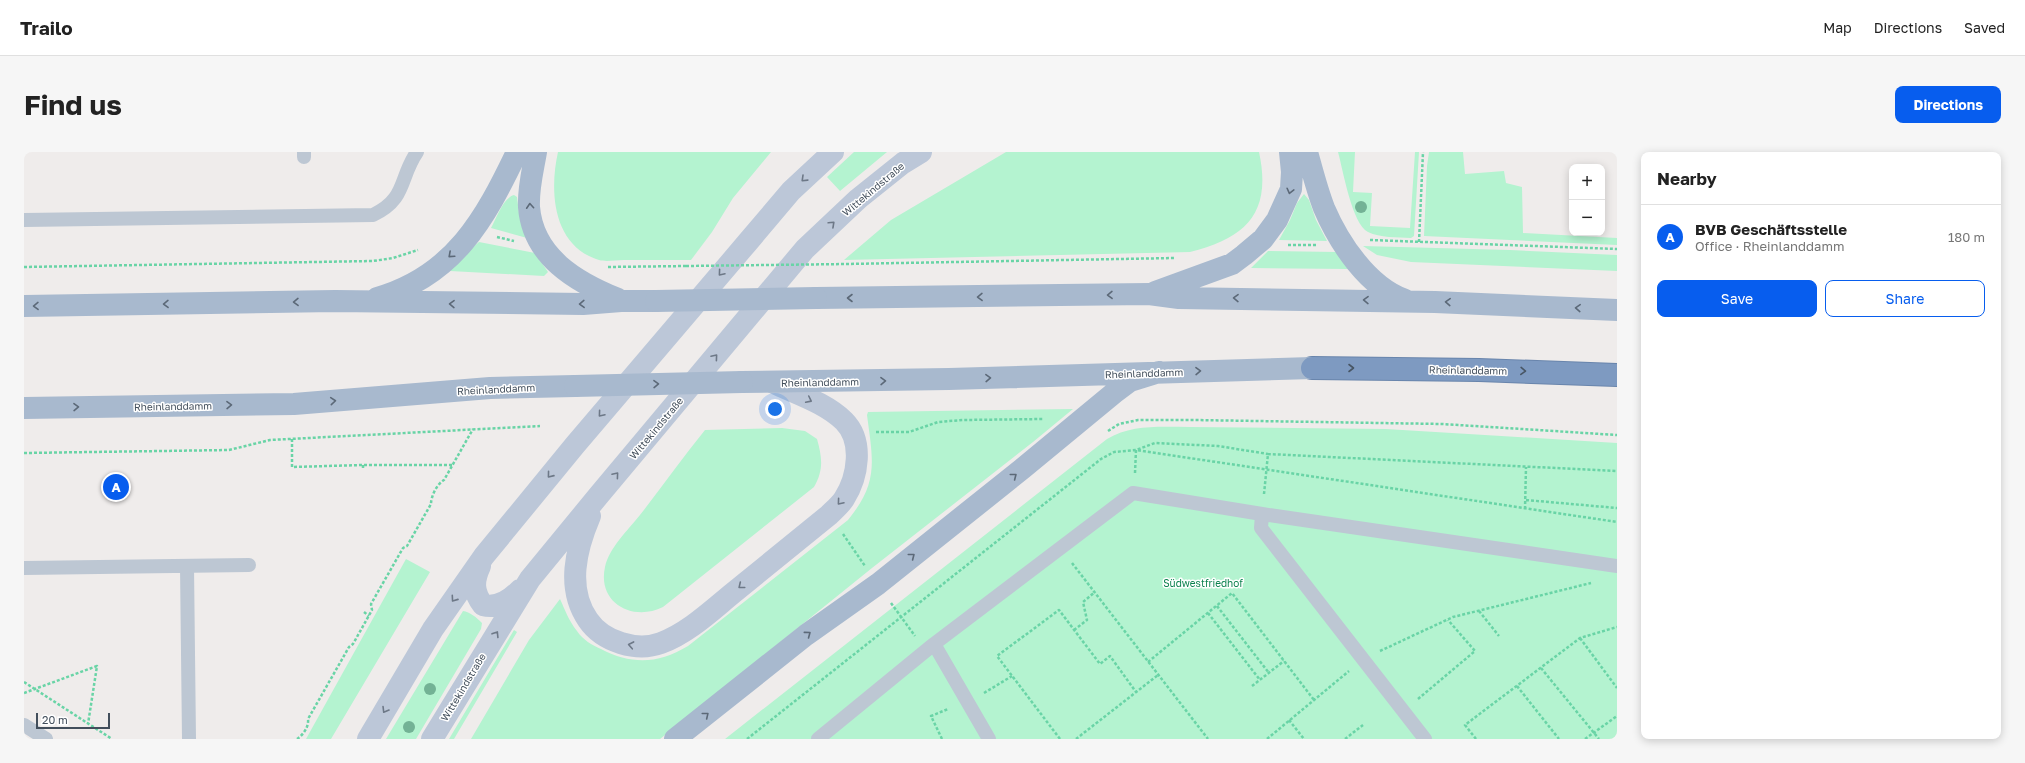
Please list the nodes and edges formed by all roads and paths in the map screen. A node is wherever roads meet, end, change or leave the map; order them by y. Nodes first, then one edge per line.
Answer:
1 (417, 152) edge
2 (517, 152) edge
3 (536, 152) edge
4 (833, 152) edge
5 (921, 152) edge
6 (1290, 152) edge
7 (1307, 152) edge
8 (1423, 152) edge
9 (24, 220) edge
10 (477, 226) junction
11 (1419, 242) dead end
12 (541, 243) junction
13 (422, 247) dead end
14 (846, 264) dead end
15 (24, 267) edge
16 (604, 267) dead end
17 (1149, 294) junction
18 (621, 300) junction
19 (1418, 301) junction
20 (350, 302) junction
21 (24, 306) edge
22 (1617, 310) edge
23 (1312, 368) joint
24 (1159, 372) junction
25 (1617, 375) edge
26 (774, 383) junction
27 (28, 410) edge
28 (1076, 425) junction
29 (540, 426) dead end
30 (473, 429) junction
31 (1107, 432) dead end
32 (853, 434) junction
33 (1617, 435) edge
34 (292, 439) junction
35 (1136, 450) junction
36 (24, 453) edge
37 (1268, 454) junction
38 (363, 465) junction
39 (452, 465) junction
40 (1526, 466) junction
41 (364, 469) dead end
42 (1266, 470) junction
43 (1617, 471) edge
44 (1133, 493) junction
45 (599, 495) junction
46 (1526, 500) junction
47 (1617, 508) edge
48 (1525, 509) junction
49 (1262, 514) junction
50 (829, 515) junction
51 (1617, 522) edge
52 (1061, 548) junction
53 (484, 556) junction
54 (249, 565) dead end
55 (187, 566) junction
56 (1617, 566) edge
57 (24, 568) edge
58 (530, 579) junction
59 (1594, 582) dead end
60 (878, 584) junction
61 (1095, 592) junction
62 (1217, 606) junction
63 (1479, 611) junction
64 (364, 612) dead end
65 (1208, 613) junction
66 (369, 616) junction
67 (901, 617) junction
68 (1448, 620) junction
69 (1617, 627) edge
70 (1074, 630) junction
71 (1499, 636) dead end
72 (1580, 638) junction
73 (930, 648) junction
74 (1364, 660) junction
75 (1284, 661) junction
76 (1148, 662) junction
77 (1541, 668) junction
78 (1269, 673) junction
79 (1158, 675) junction
80 (1012, 676) junction
81 (1260, 680) junction
82 (24, 682) edge
83 (1252, 686) dead end
84 (1517, 686) junction
85 (1617, 688) edge
86 (35, 689) junction
87 (1136, 692) junction
88 (24, 693) edge
89 (1314, 700) junction
90 (968, 702) junction
91 (1404, 711) junction
92 (931, 716) dead end
93 (1617, 716) edge
94 (1289, 720) junction
95 (88, 724) junction
96 (24, 725) edge
97 (1362, 725) dead end
98 (1594, 733) junction
99 (46, 739) edge
100 (112, 739) edge
101 (188, 739) edge
102 (297, 739) edge
103 (368, 739) edge
104 (432, 739) edge
105 (675, 739) edge
106 (747, 739) edge
107 (818, 739) edge
108 (942, 739) edge
109 (989, 739) edge
110 (1060, 739) edge
111 (1076, 739) edge
112 (1208, 739) edge
113 (1267, 739) edge
114 (1304, 739) edge
115 (1345, 739) edge
116 (1425, 739) edge
117 (1476, 739) edge
118 (1559, 739) edge
119 (1585, 739) edge
120 (1599, 739) edge

1 - 9 lane
2 - 10 main road
12 -> 3 main road
4 -> 53 main road
45 -> 5 main road, Wittekindstraße
6 -> 17 main road
7 - 19 main road
8 - 11 path
10 - 12 path
10 -> 20 main road
12 - 18 main road
13 - 15 path
14 - 16 path, bridge
17 -> 18 main road, bridge
19 -> 17 main road
18 -> 20 main road
22 -> 19 main road
20 -> 21 main road
24 -> 23 main road, Rheinlanddamm
23 -> 25 highway, Rheinlanddamm
26 -> 24 main road, Rheinlanddamm
24 - 28 main road
27 -> 26 main road, Rheinlanddamm, bridge
26 -> 32 main road
28 - 32 path
60 -> 28 main road
29 - 30 path
30 - 34 path
30 - 39 path
31 - 33 path
32 -> 50 main road
34 - 36 path
34 - 38 path
35 - 37 path
35 - 42 path
35 - 44 path
35 - 67 path
37 - 40 path
37 - 42 path
38 - 39 path
38 - 41 path
39 - 66 path
40 - 43 path
40 - 46 path
42 - 48 path
42 - 49 path
44 - 49 lane
44 - 52 lane
50 -> 45 main road
45 - 58 main road, Wittekindstraße
46 - 47 path
46 - 48 path
48 - 51 path
49 - 56 lane
49 - 74 lane
50 - 60 path
52 - 61 path
52 - 73 lane
53 - 58 main road
53 -> 103 main road
54 - 55 lane
55 - 57 lane
55 - 101 lane
104 -> 58 main road, Wittekindstraße
59 - 63 path
60 - 67 path
105 -> 60 main road
61 - 70 path
61 - 76 path
62 - 65 path
62 - 75 path
62 - 78 path
63 - 68 path
63 - 71 path
64 - 66 path
65 - 76 path
65 - 81 path
66 - 102 path
67 - 73 path
67 - 106 path
68 - 74 path
68 - 91 path
69 - 72 path
70 - 80 path
70 - 87 path
72 - 77 path
72 - 85 path
73 - 90 lane
73 - 107 lane
74 - 89 path
74 - 91 lane
75 - 78 path
75 - 89 path
76 - 79 path
77 - 84 path
77 - 98 path
78 - 81 path
79 - 87 path
79 - 112 path
80 - 90 path
80 - 110 path
81 - 83 path
82 - 86 path
84 - 117 path
84 - 118 path
86 - 88 path
86 - 95 path
86 - 95 path
87 - 111 path
89 - 94 path
90 - 109 lane
91 - 116 lane
92 - 108 path
93 - 98 path
94 - 113 path
94 - 114 path
95 - 100 path
96 - 99 lane
97 - 115 path
98 - 119 path
98 - 120 path

